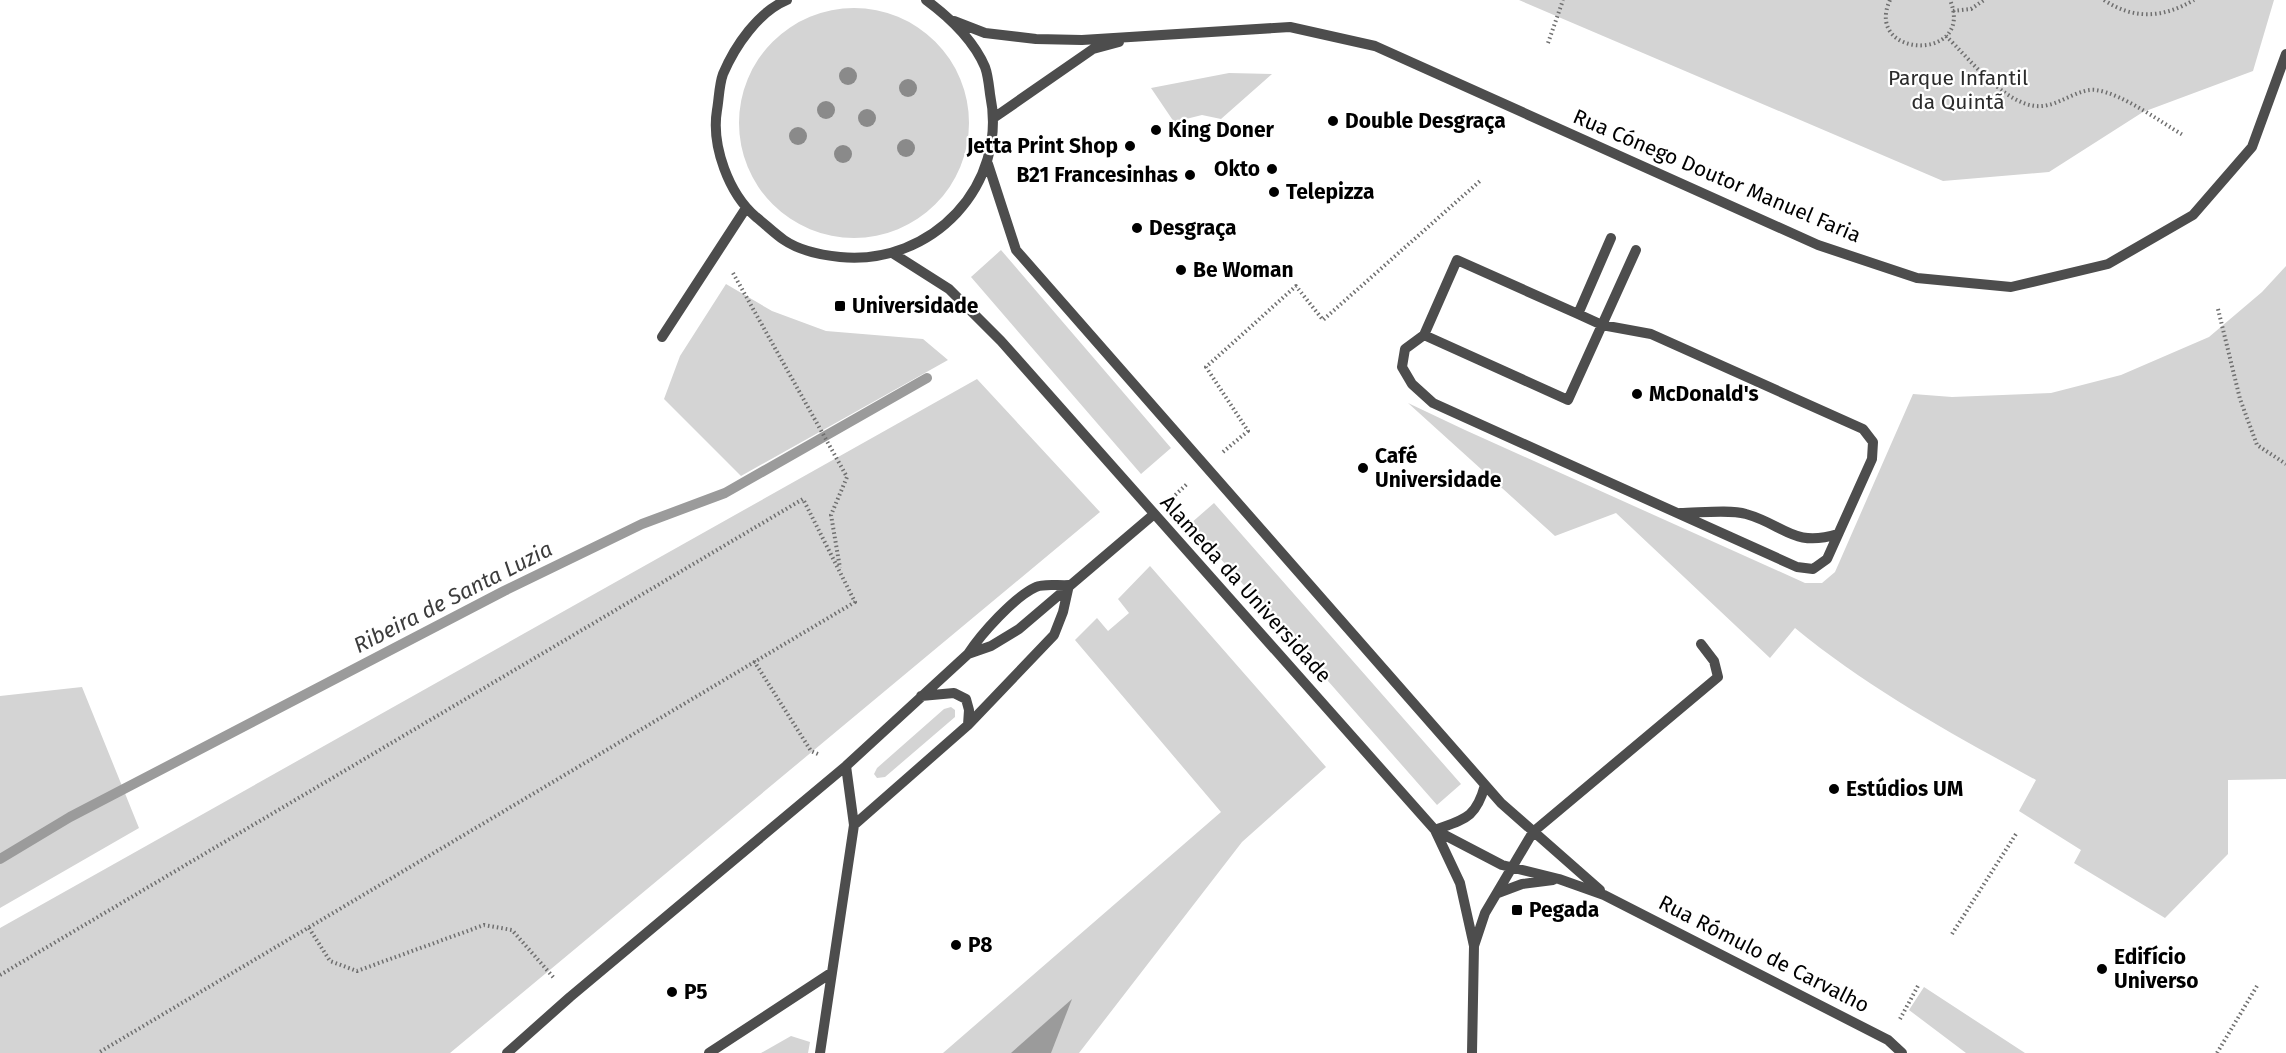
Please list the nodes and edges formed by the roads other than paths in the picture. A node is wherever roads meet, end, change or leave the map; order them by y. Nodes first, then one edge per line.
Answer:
1 (787, 0) edge
2 (926, 0) edge
3 (954, 21) junction
4 (1145, 34) junction
5 (2286, 54) edge
6 (995, 117) junction
7 (988, 164) junction
8 (746, 208) junction
9 (1611, 238) dead end
10 (1636, 250) dead end
11 (894, 254) junction
12 (1578, 314) junction
13 (1602, 325) junction
14 (1424, 335) junction
15 (662, 337) dead end
16 (1677, 513) junction
17 (1154, 515) junction
18 (1838, 534) junction
19 (1069, 585) junction
20 (1701, 644) dead end
21 (968, 654) junction
22 (921, 696) junction
23 (968, 725) junction
24 (846, 766) junction
25 (1485, 785) junction
26 (854, 825) junction
27 (1435, 830) junction
28 (1533, 832) junction
29 (1513, 867) junction
30 (1559, 879) junction
31 (1498, 893) junction
32 (1604, 895) junction
33 (1473, 946) junction
34 (831, 974) junction
35 (507, 1053) edge
36 (709, 1053) edge
37 (820, 1053) edge
38 (1472, 1053) edge
39 (1902, 1053) edge

1 - 8 street
2 - 3 street
3 - 4 street, Rua Cónego Doutor Manuel Faria
3 - 6 street
4 - 5 street, Rua Cónego Doutor Manuel Faria
4 - 6 street, Rua Cónego Doutor Manuel Faria
6 - 7 street
7 - 11 street
7 - 25 street
8 - 11 street
8 - 15 street
9 - 12 street
10 - 13 street
11 - 17 street, Alameda da Universidade
12 - 13 street
12 - 14 street
13 - 14 street
13 - 18 street
14 - 16 street
16 - 18 street
16 - 18 street
17 - 19 street
17 - 27 street, Alameda da Universidade
19 - 21 street
19 - 21 street
19 - 23 street
20 - 28 street
21 - 22 street
22 - 23 street
22 - 24 street
23 - 26 street
24 - 26 street
24 - 35 street
25 - 27 street
25 - 28 street
26 - 34 street
27 - 29 street, Alameda da Universidade
27 - 33 street
28 - 29 street
28 - 32 street
29 - 30 street, Alameda da Universidade
29 - 31 street
30 - 31 street
30 - 32 street, Alameda da Universidade
31 - 33 street
32 - 39 street, Rua Rómulo de Carvalho
33 - 38 street
34 - 36 street
34 - 37 street

